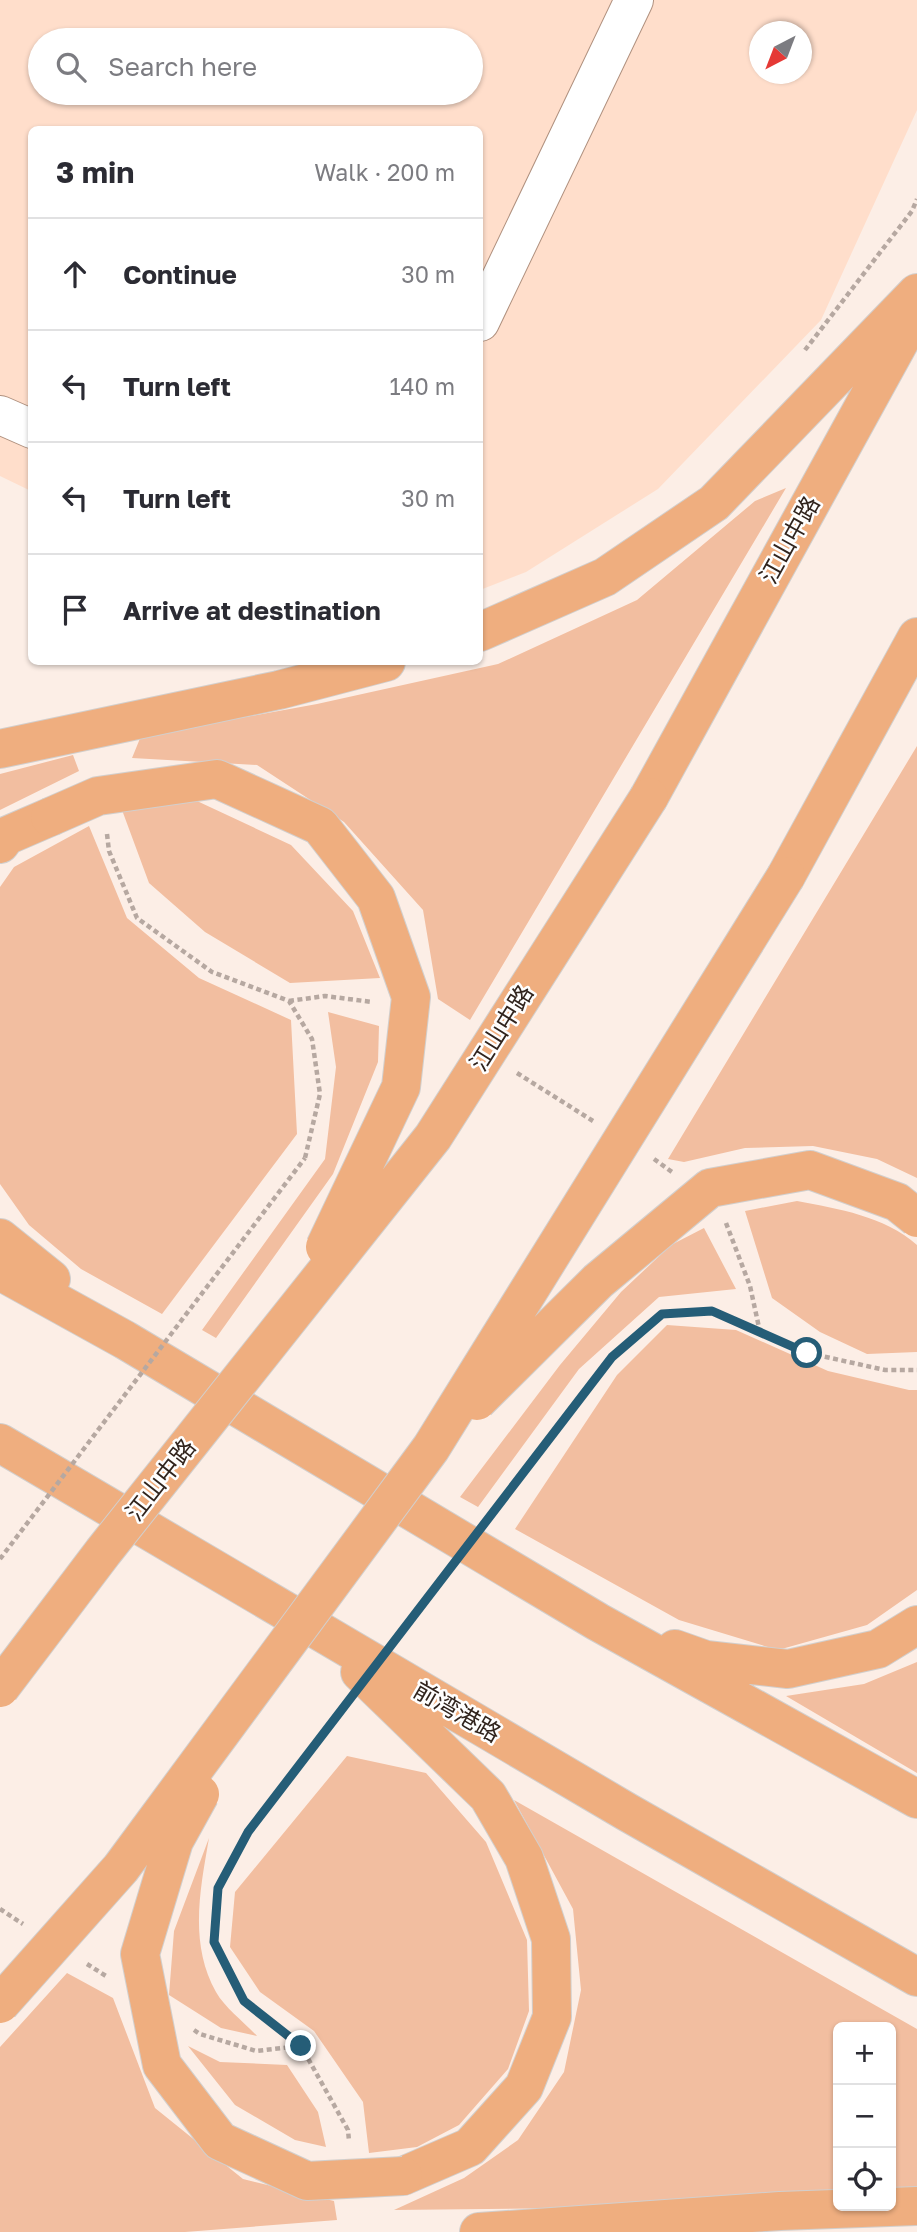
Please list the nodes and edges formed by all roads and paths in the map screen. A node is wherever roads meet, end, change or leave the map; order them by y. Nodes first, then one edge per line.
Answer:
1 (634, 0) edge
2 (917, 199) edge
3 (917, 293) edge
4 (917, 309) edge
5 (483, 317) edge
6 (798, 360) dead end
7 (0, 415) edge
8 (28, 427) edge
9 (483, 631) edge
10 (917, 638) edge
11 (375, 665) edge
12 (0, 749) edge
13 (106, 826) dead end
14 (0, 844) edge
15 (289, 1001) junction
16 (375, 1002) dead end
17 (507, 1067) dead end
18 (601, 1126) dead end
19 (649, 1156) dead end
20 (681, 1180) dead end
21 (723, 1213) dead end
22 (917, 1218) edge
23 (0, 1237) edge
24 (0, 1271) edge
25 (296, 1308) junction
26 (760, 1332) junction
27 (125, 1340) junction
28 (917, 1370) edge
29 (0, 1443) edge
30 (431, 1448) junction
31 (0, 1454) edge
32 (72, 1485) junction
33 (103, 1552) junction
34 (0, 1559) edge
35 (598, 1622) junction
36 (917, 1625) edge
37 (316, 1629) junction
38 (0, 1661) edge
39 (269, 1668) junction
40 (0, 1688) edge
41 (917, 1799) edge
42 (917, 1977) edge
43 (0, 2004) edge
44 (350, 2142) dead end
45 (917, 2206) edge
46 (479, 2232) edge

1 - 5 lane
2 - 6 path
3 - 9 main road
4 - 25 main road, 江山中路, bridge
7 - 8 lane
10 - 30 main road, bridge
11 - 12 main road
13 - 15 path
14 - 25 main road, bridge
15 - 16 path
15 - 34 path, bridge
17 - 18 path
19 - 20 path
21 - 26 path
22 - 30 main road, bridge
23 - 27 main road
24 - 27 main road
25 - 33 main road, 江山中路, bridge
26 - 28 path
26 - 44 path, bridge
27 - 35 main road
29 - 32 main road, 前湾港路
30 - 39 main road, bridge
31 - 32 main road
32 - 37 main road, 前湾港路
33 - 38 main road, bridge
33 - 40 main road, 江山中路, bridge
35 - 36 main road
35 - 41 main road
37 - 39 main road, bridge
37 - 42 main road, 前湾港路
39 - 43 main road, bridge
45 - 46 main road

